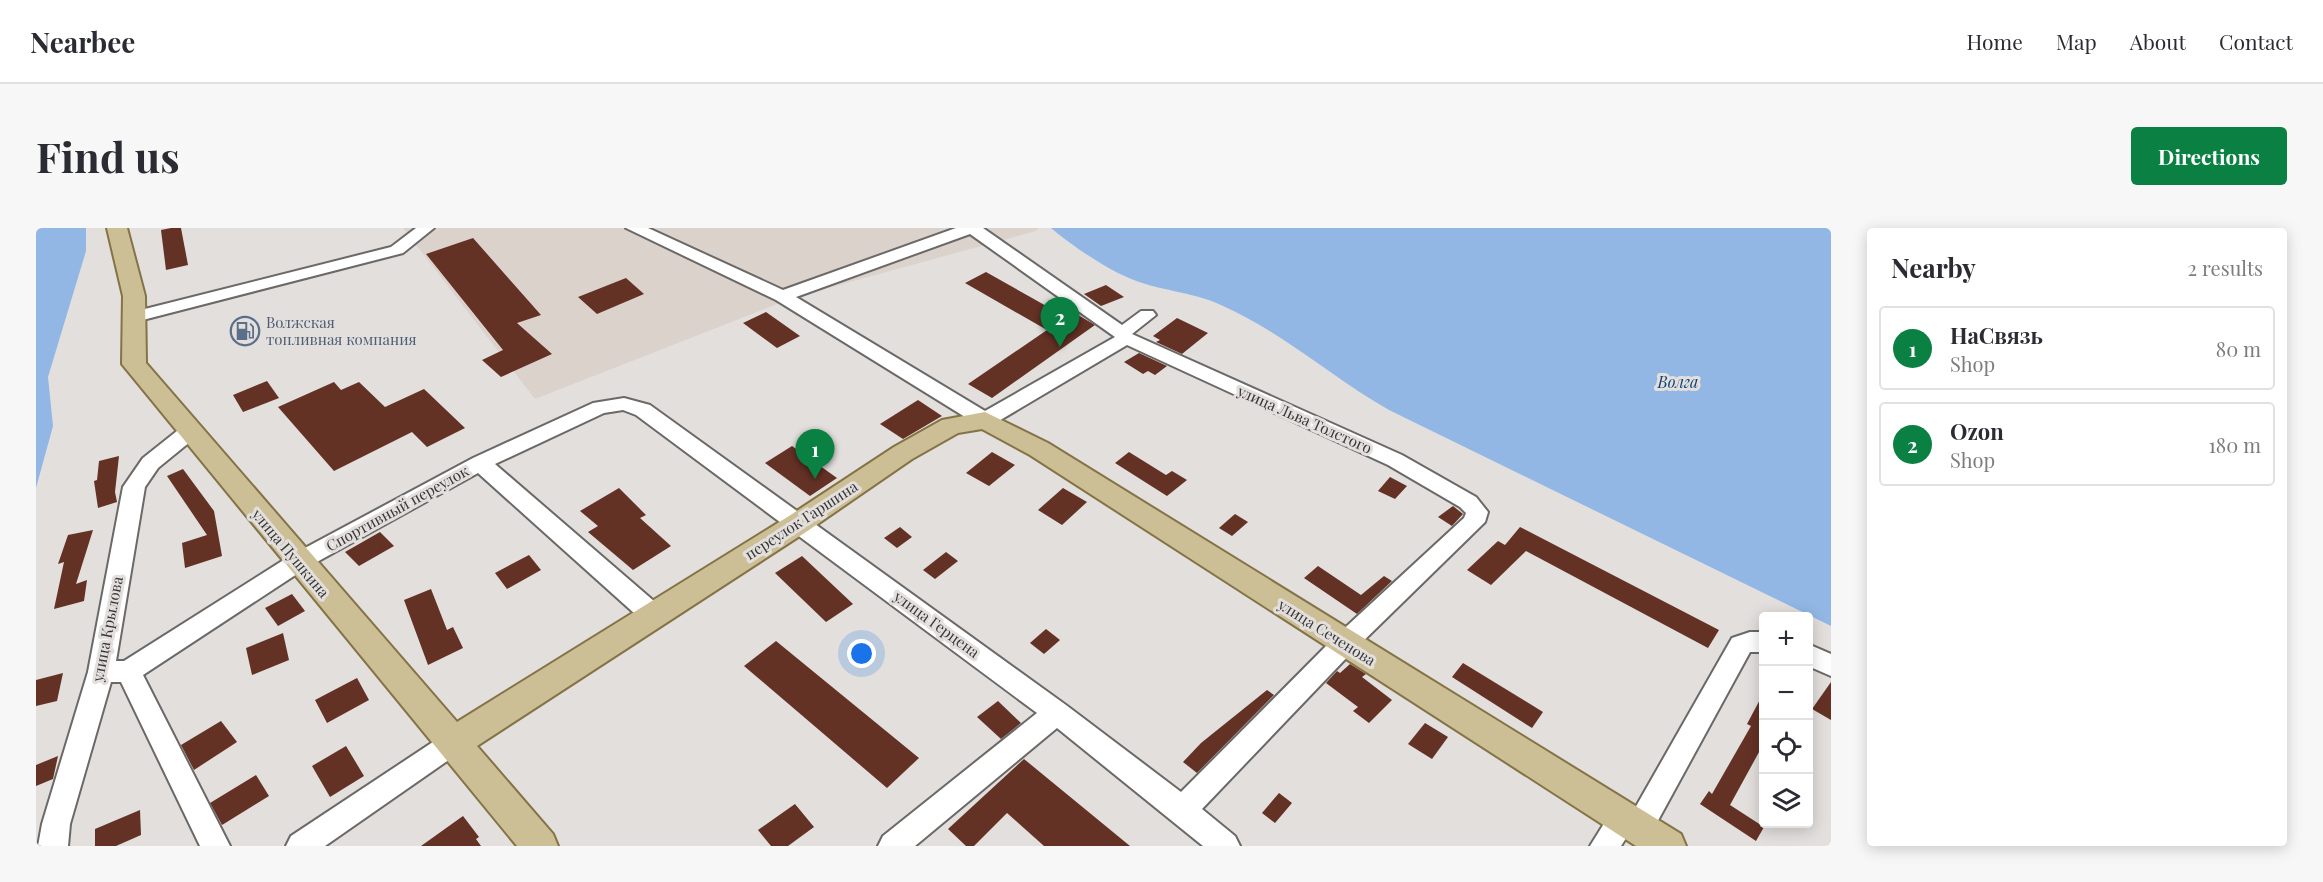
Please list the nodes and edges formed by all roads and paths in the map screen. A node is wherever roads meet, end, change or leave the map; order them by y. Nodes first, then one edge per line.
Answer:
1 (117, 228) edge
2 (426, 228) edge
3 (634, 228) edge
4 (972, 228) edge
5 (782, 296) junction
6 (1146, 315) dead end
7 (135, 317) junction
8 (1124, 335) junction
9 (643, 410) joint
10 (985, 420) junction
11 (189, 432) junction
12 (480, 463) junction
13 (799, 523) junction
14 (298, 562) junction
15 (653, 615) junction
16 (1757, 642) edge
17 (1344, 644) junction
18 (1813, 656) edge
19 (1831, 666) edge
20 (128, 671) junction
21 (101, 672) junction
22 (1057, 713) junction
23 (454, 742) junction
24 (1183, 809) junction
25 (1631, 823) junction
26 (54, 846) edge
27 (215, 846) edge
28 (301, 846) edge
29 (540, 846) edge
30 (893, 846) edge
31 (1225, 846) edge
32 (1605, 846) edge
33 (1668, 846) edge

1 - 7 main road, улица Пушкина
2 - 7 street
3 - 5 street
4 - 5 street
4 - 8 street, улица Льва Толстого
5 - 10 street
6 - 8 street, переулок Гаршина
7 - 11 main road, улица Пушкина
8 - 10 street, переулок Гаршина
8 - 17 street, улица Льва Толстого
9 - 12 street, Спортивный переулок
9 - 13 street, улица Герцена
10 - 13 main road, переулок Гаршина
10 - 17 main road, улица Сеченова
11 - 14 main road, улица Пушкина
11 - 21 street, улица Крылова
12 - 14 street, Спортивный переулок
12 - 15 street
13 - 15 main road, переулок Гаршина
13 - 22 street, улица Герцена
14 - 20 street, Спортивный переулок
14 - 23 main road, улица Пушкина
15 - 23 main road, переулок Гаршина
16 - 25 street
17 - 24 street
17 - 25 main road, улица Сеченова
18 - 19 street
20 - 21 street
20 - 27 street
21 - 26 street, улица Крылова
22 - 24 street, улица Герцена
22 - 30 street
23 - 28 street
23 - 29 main road, улица Пушкина
24 - 31 street, улица Герцена
25 - 32 street
25 - 33 main road, улица Сеченова

